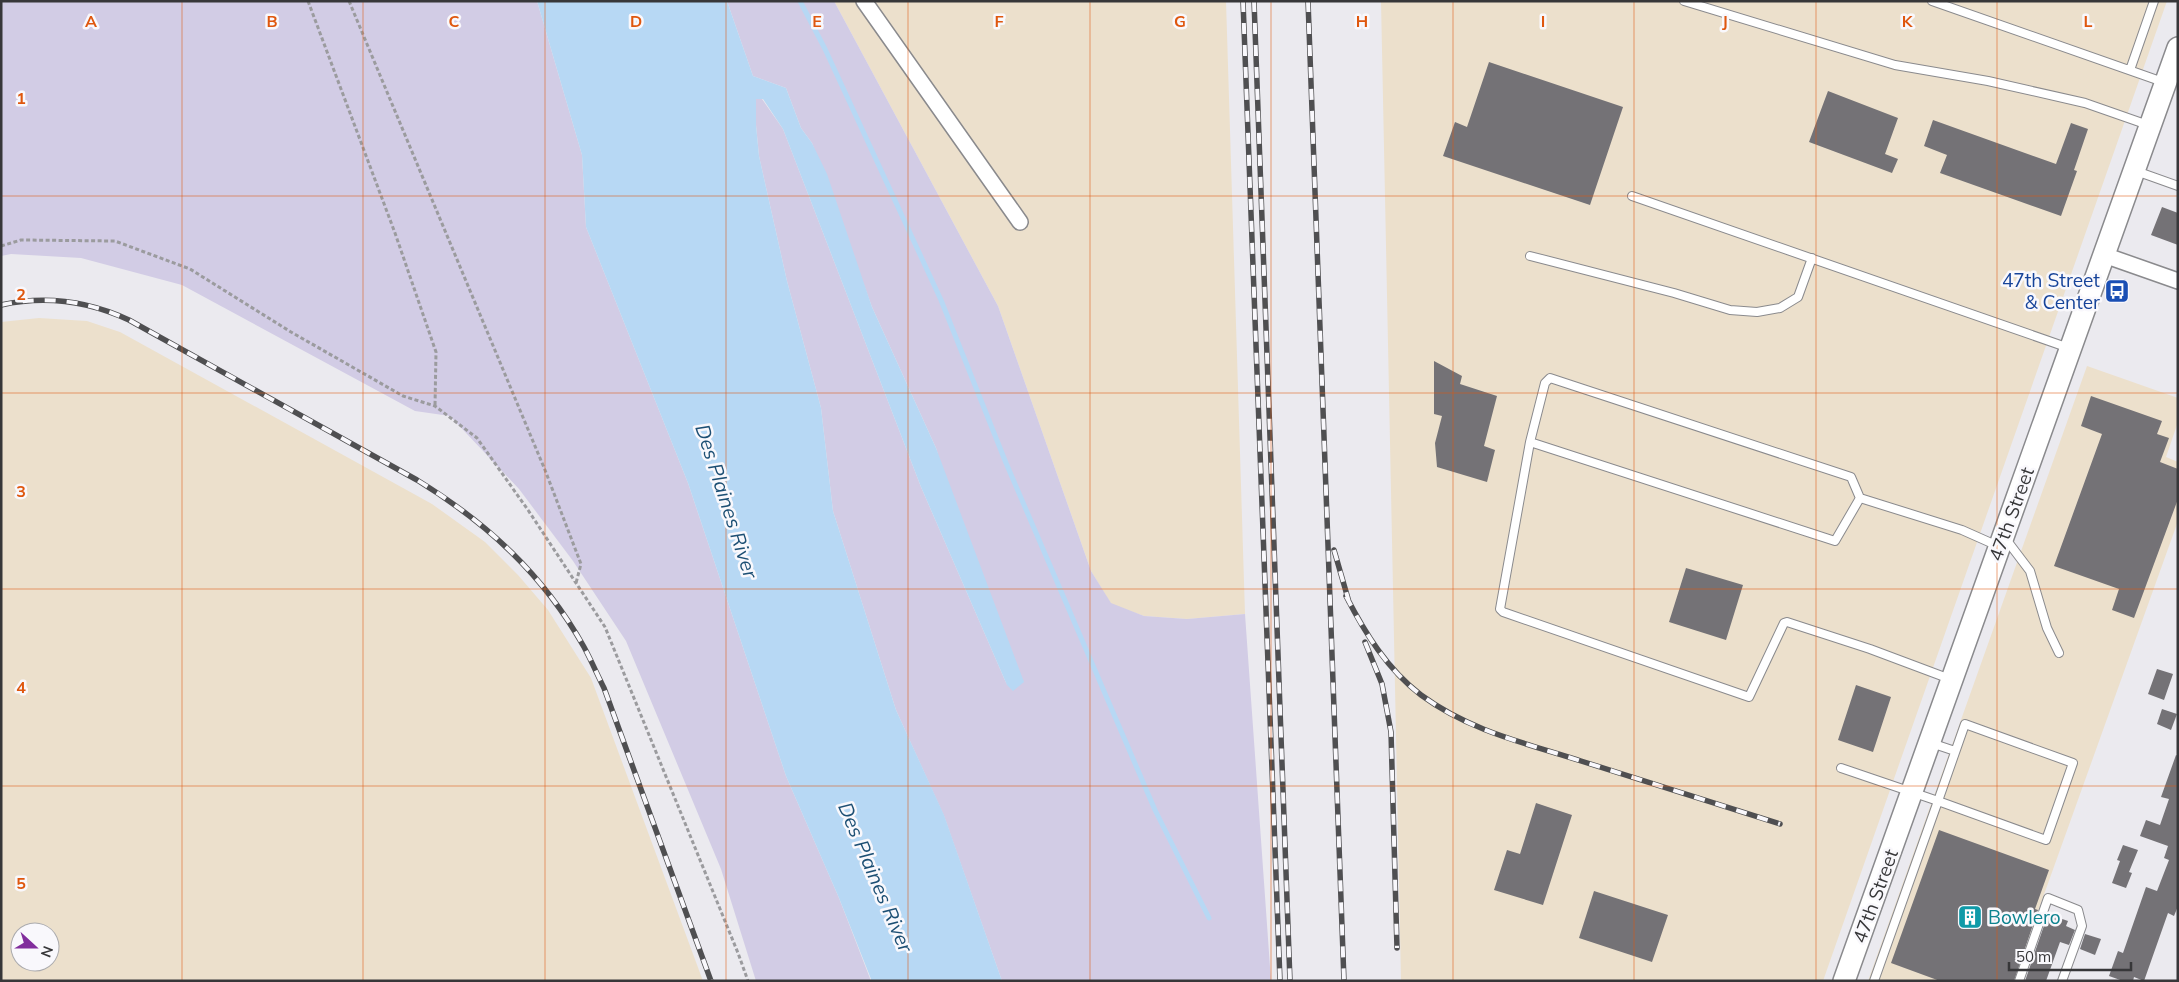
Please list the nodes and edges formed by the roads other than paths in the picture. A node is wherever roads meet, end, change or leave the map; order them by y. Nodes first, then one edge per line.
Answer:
1 (864, 1) edge
2 (1684, 1) edge
3 (1932, 1) edge
4 (2154, 1) edge
5 (2178, 48) edge
6 (2130, 70) junction
7 (2165, 83) junction
8 (2150, 126) junction
9 (2134, 171) junction
10 (2178, 186) edge
11 (1632, 196) dead end
12 (1020, 222) dead end
13 (2104, 255) junction
14 (1530, 256) dead end
15 (1812, 258) junction
16 (2178, 281) edge
17 (2071, 348) junction
18 (1530, 442) junction
19 (1860, 498) junction
20 (2002, 541) junction
21 (2059, 652) dead end
22 (1952, 680) junction
23 (1930, 742) junction
24 (1955, 751) junction
25 (1841, 768) dead end
26 (1912, 793) junction
27 (1938, 801) junction
28 (1844, 981) edge
29 (1874, 981) edge
30 (2018, 981) edge
31 (2062, 981) edge

1 - 12 street
2 - 8 lane
3 - 6 lane
4 - 6 lane
5 - 7 main road, 47th Street
6 - 7 lane
7 - 8 main road, 47th Street
8 - 9 main road, 47th Street
9 - 10 lane
9 - 13 main road, 47th Street
11 - 15 lane
13 - 16 street
13 - 17 main road, 47th Street
14 - 15 lane
15 - 17 lane
17 - 20 main road, 47th Street
18 - 19 lane
18 - 19 lane
18 - 22 lane
19 - 20 lane
20 - 21 lane
20 - 22 main road, 47th Street
22 - 23 main road, 47th Street
23 - 24 lane
23 - 26 main road, 47th Street
24 - 27 lane
24 - 27 lane
25 - 26 lane
26 - 27 lane
26 - 28 main road, 47th Street
27 - 29 lane
30 - 31 lane

